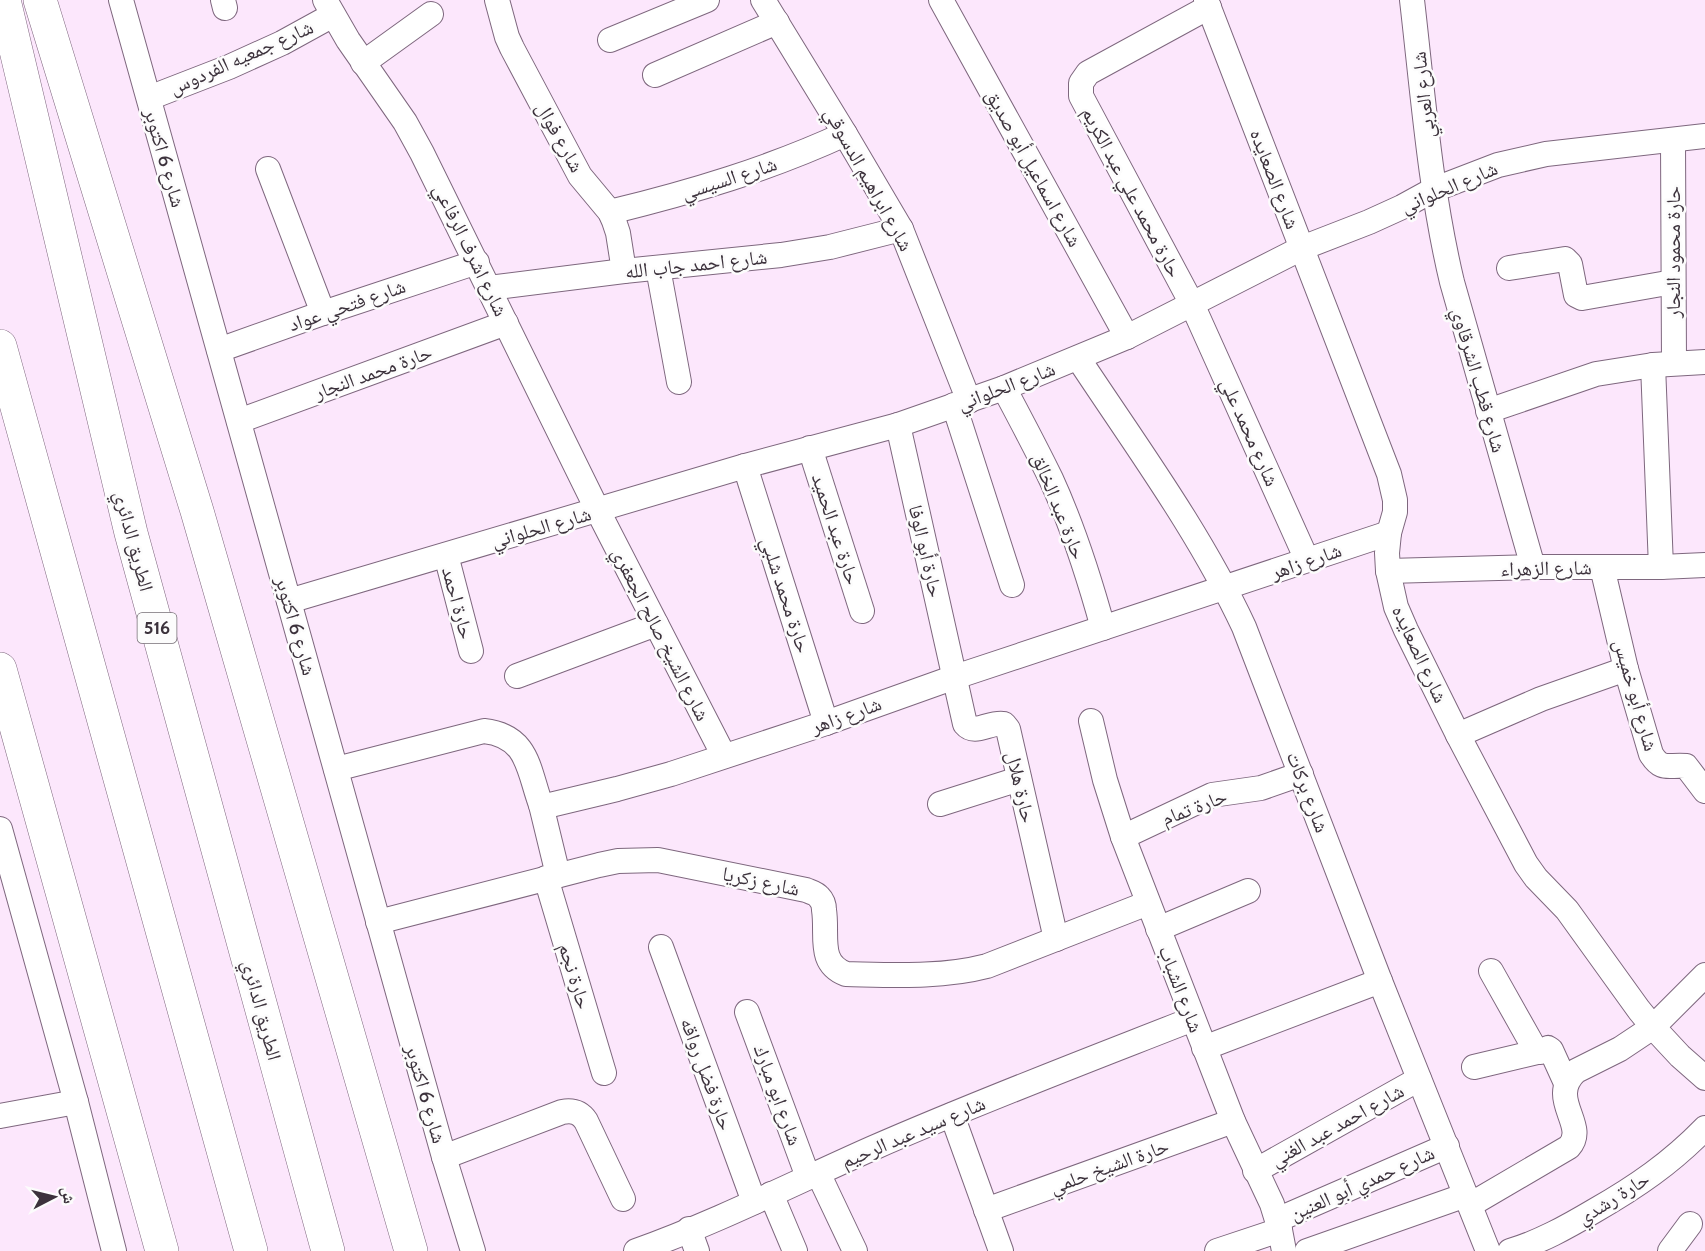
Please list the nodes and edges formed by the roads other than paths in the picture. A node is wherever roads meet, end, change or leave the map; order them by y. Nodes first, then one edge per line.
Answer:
1 (4, 0) edge
2 (40, 0) edge
3 (121, 0) edge
4 (497, 0) edge
5 (706, 0) edge
6 (763, 0) edge
7 (941, 0) edge
8 (1412, 0) edge
9 (1208, 3) edge
10 (329, 8) edge
11 (431, 14) dead end
12 (777, 22) junction
13 (610, 40) dead end
14 (363, 63) junction
15 (655, 75) dead end
16 (149, 98) junction
17 (845, 134) junction
18 (1705, 136) edge
19 (1673, 140) junction
20 (268, 169) dead end
21 (1433, 190) junction
22 (610, 212) junction
23 (901, 229) junction
24 (1302, 248) junction
25 (477, 262) junction
26 (658, 268) junction
27 (1509, 268) dead end
28 (624, 271) junction
29 (1673, 282) junction
30 (489, 288) junction
31 (1192, 304) junction
32 (323, 313) junction
33 (506, 323) junction
34 (1127, 337) junction
35 (0, 346) edge
36 (219, 350) junction
37 (1077, 358) junction
38 (1705, 362) edge
39 (1663, 364) junction
40 (679, 382) dead end
41 (1004, 388) junction
42 (962, 403) junction
43 (1488, 411) junction
44 (239, 422) junction
45 (898, 425) junction
46 (810, 448) junction
47 (745, 466) junction
48 (598, 511) junction
49 (1389, 533) junction
50 (446, 555) junction
51 (1307, 560) junction
52 (1705, 564) edge
53 (1533, 567) junction
54 (1602, 567) junction
55 (1661, 567) junction
56 (1388, 571) junction
57 (1012, 585) dead end
58 (1226, 588) junction
59 (289, 601) junction
60 (862, 611) dead end
61 (656, 624) junction
62 (1103, 628) junction
63 (471, 651) dead end
64 (0, 669) edge
65 (1626, 669) junction
66 (517, 676) dead end
67 (955, 677) junction
68 (1091, 721) dead end
69 (826, 723) junction
70 (1458, 735) junction
71 (724, 756) junction
72 (336, 769) junction
73 (1301, 774) junction
74 (1019, 778) junction
75 (1702, 781) edge
76 (940, 804) dead end
77 (541, 805) junction
78 (0, 829) edge
79 (1123, 837) junction
80 (552, 876) junction
81 (1248, 891) dead end
82 (1148, 903) junction
83 (378, 922) junction
84 (1158, 929) junction
85 (1056, 939) junction
86 (661, 947) dead end
87 (1491, 970) dead end
88 (1705, 975) edge
89 (1380, 981) junction
90 (747, 1012) dead end
91 (1193, 1019) junction
92 (1653, 1027) junction
93 (1204, 1048) junction
94 (1537, 1052) junction
95 (1474, 1067) dead end
96 (604, 1073) dead end
97 (1705, 1078) edge
98 (1419, 1079) junction
99 (1566, 1083) junction
100 (76, 1102) junction
101 (952, 1115) junction
102 (0, 1116) edge
103 (1233, 1121) junction
104 (1705, 1128) edge
105 (1446, 1146) junction
106 (444, 1157) junction
107 (1255, 1171) junction
108 (813, 1175) junction
109 (762, 1198) junction
110 (623, 1199) dead end
111 (1468, 1200) junction
112 (986, 1210) junction
113 (1690, 1224) dead end
114 (1280, 1234) edge
115 (693, 1240) edge
116 (114, 1251) edge
117 (162, 1251) edge
118 (250, 1251) edge
119 (328, 1251) edge
120 (411, 1251) edge
121 (473, 1251) edge
122 (636, 1251) edge
123 (795, 1251) edge
124 (855, 1251) edge
125 (1001, 1251) edge
126 (1217, 1251) edge
127 (1307, 1251) edge
128 (1488, 1251) edge
129 (1510, 1251) edge
130 (1671, 1251) edge

1 - 119 highway, الطريق الدائري / 516
2 - 120 highway
3 - 16 street, شارع 6 اكتوبر
4 - 22 street, شارع فوال
5 - 13 street
6 - 12 street, شارع ابراهيم الدسوقي
7 - 34 street, شارع اسماعيل أبو صديق
8 - 21 street, شارع العربي
9 - 24 street, شارع الصعايده
9 - 31 street, حارة محمد علي عبد الكريم
10 - 14 street, شارع اشرف الرفاعي
10 - 16 street, شارع جمعيه الفردوس
11 - 14 street
12 - 15 street
12 - 17 street, شارع ابراهيم الدسوقي
14 - 25 street, شارع اشرف الرفاعي
16 - 36 street, شارع 6 اكتوبر
17 - 22 street, شارع السيسي
17 - 23 street, شارع ابراهيم الدسوقي
18 - 19 street, شارع الحلواني
19 - 21 street, شارع الحلواني
19 - 29 street, حارة محمود النجار
20 - 32 street
21 - 24 street, شارع الحلواني
21 - 43 street, شارع قطب الشرقاوي
22 - 28 street, شارع فوال
23 - 26 street, شارع احمد جاب الله
23 - 42 street, شارع ابراهيم الدسوقي
24 - 31 street, شارع الحلواني
24 - 49 street, شارع الصعايده
25 - 30 street, شارع اشرف الرفاعي
25 - 32 street, شارع فتحي عواد
26 - 28 street, شارع احمد جاب الله
26 - 40 street
27 - 29 street
28 - 30 street, شارع احمد جاب الله
29 - 39 street, حارة محمود النجار
30 - 33 street, شارع اشرف الرفاعي
31 - 34 street, شارع الحلواني
31 - 51 street, شارع محمد علي
32 - 36 street, شارع فتحي عواد
33 - 44 street, حارة محمد النجار
33 - 48 street, شارع اشرف الرفاعي
34 - 37 street, شارع الحلواني
35 - 118 highway
36 - 44 street, شارع 6 اكتوبر
37 - 41 street, شارع الحلواني
37 - 58 street, شارع بركات
38 - 39 street
39 - 43 street
39 - 55 street, حارة محمود النجار
41 - 42 street, شارع الحلواني
41 - 62 street, حارة عبد الخالق
42 - 45 street, شارع الحلواني
42 - 57 street, شارع ابراهيم الدسوقي
43 - 53 street, شارع قطب الشرقاوي
44 - 59 street, شارع 6 اكتوبر
45 - 46 street, شارع الحلواني
45 - 67 street, حارة أبو الوفا
46 - 47 street, شارع الحلواني
46 - 60 street, حارة عبد الحميد
47 - 48 street, شارع الحلواني
47 - 69 street, حارة محمد شلبي
48 - 50 street, شارع الحلواني
48 - 61 street, شارع الشيخ صالح الجعفري
49 - 51 street, شارع زاهر
49 - 56 street, شارع الصعايده
50 - 59 street, شارع الحلواني
50 - 63 street, حارة احمد
51 - 58 street, شارع زاهر
52 - 55 street, شارع الزهراء
53 - 54 street, شارع الزهراء
53 - 56 street, شارع الزهراء
54 - 55 street, شارع الزهراء
54 - 65 street, شارع أبو خميس
56 - 70 street, شارع الصعايده
58 - 62 street, شارع زاهر
58 - 73 street, شارع بركات
59 - 72 street, شارع 6 اكتوبر
61 - 66 street
61 - 71 street, شارع الشيخ صالح الجعفري
62 - 67 street, شارع زاهر
64 - 117 highway
65 - 70 street
65 - 75 street, شارع أبو خميس
67 - 69 street, شارع زاهر
67 - 74 street, حارة هلال
68 - 79 street, شارع الشباب
69 - 71 street, شارع زاهر
70 - 92 street, شارع الصعايده
71 - 77 street, شارع زاهر
72 - 77 street
72 - 83 street, شارع 6 اكتوبر
73 - 79 street, حارة تمام
73 - 89 street, شارع بركات
74 - 76 street
74 - 85 street, حارة هلال
77 - 80 street, حارة نجم
78 - 100 street
79 - 82 street, شارع الشباب
80 - 83 street, شارع زكريا
80 - 85 street, شارع زكريا
80 - 96 street, حارة نجم
81 - 84 street
82 - 84 street, شارع الشباب
82 - 85 street, شارع زكريا
83 - 106 street, شارع 6 اكتوبر
84 - 91 street, شارع الشباب
86 - 109 street, حارة فضل رواقه
87 - 94 street
88 - 92 street
89 - 93 street
89 - 98 street, شارع بركات
90 - 108 street, شارع ابو مبارك
91 - 93 street, شارع الشباب
91 - 101 street, شارع سيد عبد الرحيم
92 - 97 street, شارع الصعايده
92 - 99 street
93 - 103 street, شارع الشباب
94 - 95 street
94 - 99 street
98 - 105 street, شارع بركات
98 - 107 street, شارع احمد عبد الغني
99 - 111 street
100 - 102 street
100 - 116 street
101 - 108 street, شارع سيد عبد الرحيم
101 - 112 street
103 - 107 street, شارع الشباب
103 - 112 street, حارة الشيخ حلمي
104 - 129 street, حارة رشدي
105 - 111 street, شارع بركات
105 - 114 street, شارع حمدي أبو العنين
106 - 110 street
106 - 121 street, شارع 6 اكتوبر
107 - 114 street, شارع الشباب
108 - 109 street, شارع سيد عبد الرحيم
108 - 124 street, شارع ابو مبارك
109 - 115 street, شارع سيد عبد الرحيم
109 - 123 street, حارة فضل رواقه
111 - 127 street
111 - 128 street, شارع بركات
112 - 125 street
113 - 130 street
114 - 126 street, شارع حمدي أبو العنين
115 - 122 street, شارع سيد عبد الرحيم

